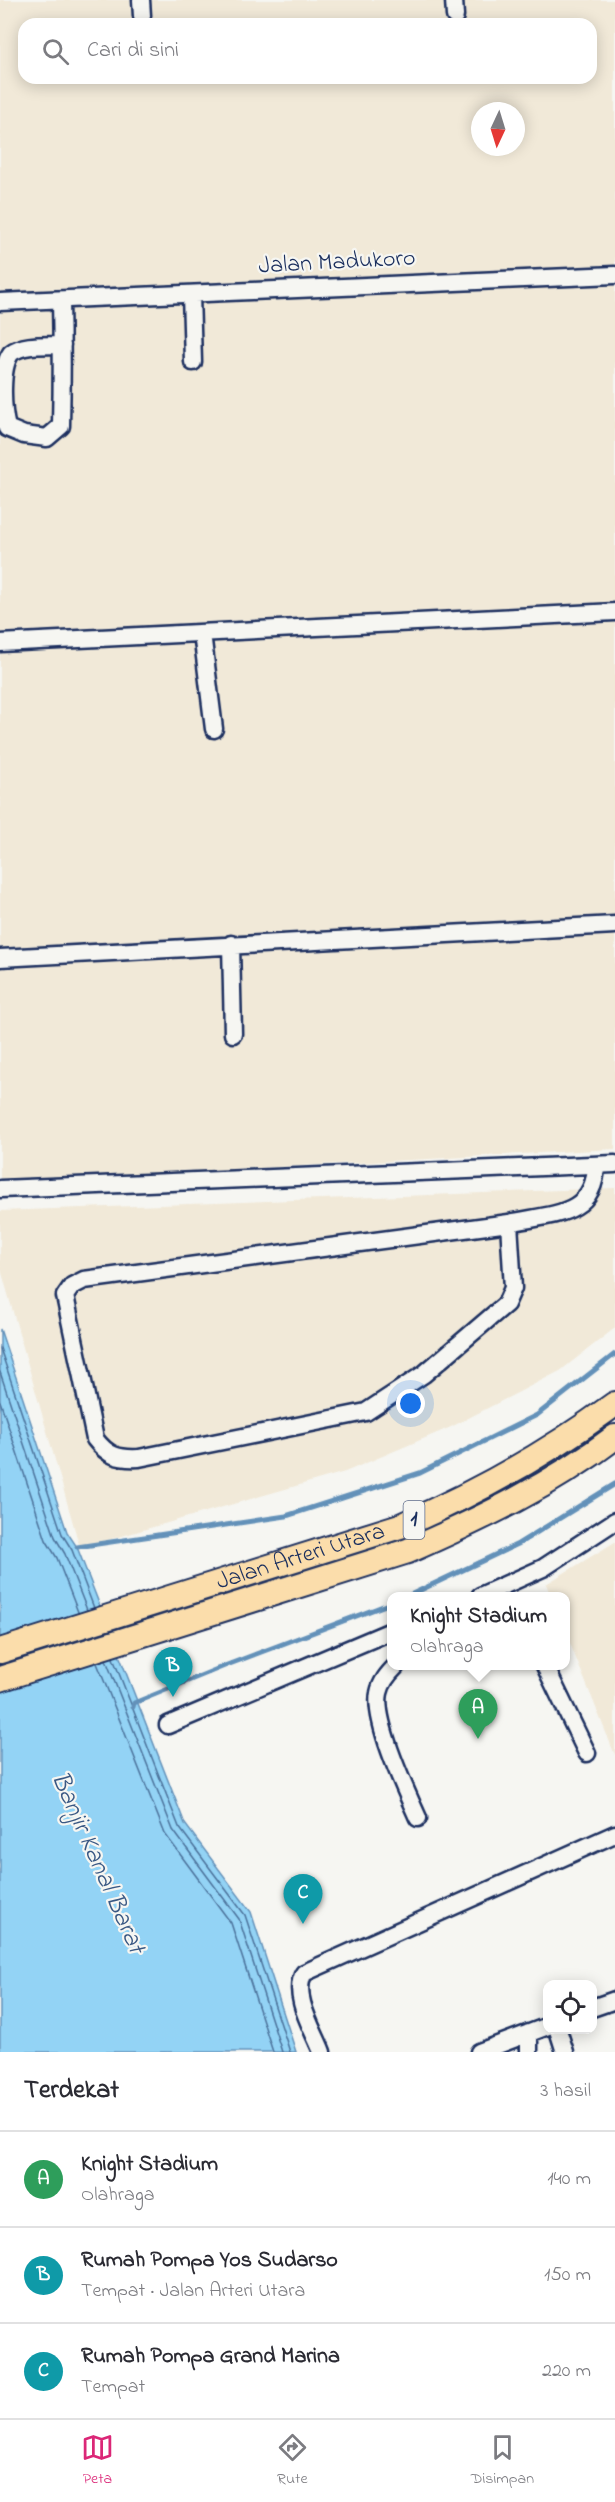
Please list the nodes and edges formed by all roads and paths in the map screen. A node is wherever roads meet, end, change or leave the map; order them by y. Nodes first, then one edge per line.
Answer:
1 (615, 275) edge
2 (191, 294) junction
3 (61, 300) junction
4 (0, 302) edge
5 (62, 345) junction
6 (192, 362) dead end
7 (615, 612) edge
8 (202, 633) junction
9 (0, 643) edge
10 (214, 729) dead end
11 (615, 925) edge
12 (231, 944) junction
13 (0, 958) edge
14 (233, 1034) dead end
15 (615, 1164) edge
16 (596, 1165) junction
17 (0, 1189) edge
18 (509, 1223) junction
19 (615, 1404) edge
20 (615, 1437) edge
21 (615, 1521) edge
22 (489, 1592) edge
23 (387, 1636) edge
24 (0, 1651) edge
25 (392, 1670) edge
26 (547, 1670) edge
27 (0, 1679) edge
28 (168, 1725) dead end
29 (587, 1754) dead end
30 (418, 1818) dead end
31 (615, 1834) edge
32 (615, 2000) edge
33 (597, 2006) edge
34 (543, 2028) edge
35 (529, 2033) junction
36 (559, 2034) edge
37 (322, 2052) edge
38 (480, 2052) edge
39 (529, 2052) edge
40 (565, 2052) edge

1 - 2 street, Jalan Madukoro
2 - 3 street, Jalan Madukoro
2 - 6 street
3 - 4 street, Jalan Madukoro
3 - 5 street
5 - 5 street
7 - 8 street
8 - 9 street
8 - 10 street
11 - 12 street
12 - 13 street
12 - 14 street
15 - 16 street
16 - 17 street
16 - 18 street
18 - 18 street
19 - 24 highway, Jalan Arteri Utara / 1
20 - 27 highway, Jalan Arteri Utara / 1
21 - 22 street
23 - 28 street
25 - 30 street
26 - 29 street
31 - 37 street
32 - 33 street
34 - 35 street
35 - 38 street
35 - 39 street
36 - 40 street

